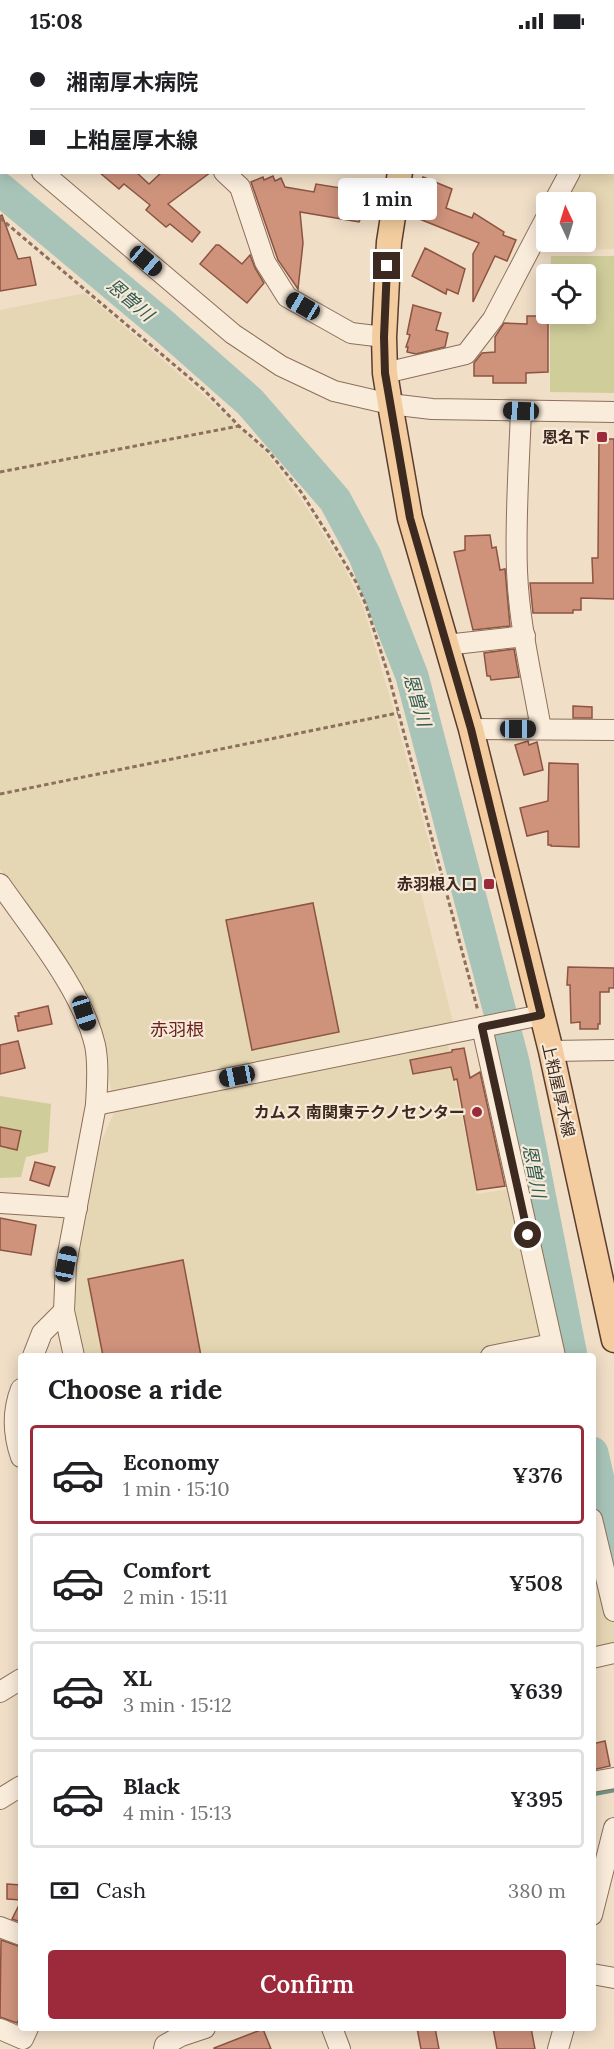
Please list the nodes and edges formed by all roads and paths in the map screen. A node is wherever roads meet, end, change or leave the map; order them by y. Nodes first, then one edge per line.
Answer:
1 (44, 174) edge
2 (226, 174) edge
3 (400, 174) edge
4 (569, 174) edge
5 (559, 192) edge
6 (0, 218) edge
7 (536, 237) edge
8 (384, 337) junction
9 (385, 373) junction
10 (390, 404) junction
11 (521, 411) junction
12 (614, 412) edge
13 (239, 426) junction
14 (0, 472) edge
15 (525, 636) junction
16 (446, 645) junction
17 (398, 713) junction
18 (471, 729) junction
19 (541, 729) junction
20 (614, 730) edge
21 (0, 794) edge
22 (0, 884) edge
23 (530, 1018) junction
24 (484, 1027) junction
25 (614, 1050) edge
26 (551, 1051) junction
27 (96, 1105) junction
28 (0, 1203) edge
29 (77, 1208) junction
30 (64, 1311) junction
31 (614, 1340) edge
32 (554, 1350) edge
33 (34, 1353) edge
34 (73, 1353) edge
35 (522, 1353) edge
36 (18, 1398) edge
37 (18, 1448) edge
38 (596, 1536) edge
39 (614, 1611) edge
40 (614, 1653) edge
41 (596, 1657) edge
42 (18, 1680) edge
43 (0, 1692) edge
44 (614, 1778) edge
45 (596, 1781) edge
46 (18, 1788) edge
47 (0, 1799) edge
48 (614, 1828) edge
49 (596, 1899) edge
50 (0, 1927) edge
51 (18, 1934) edge
52 (596, 1975) edge
53 (614, 1978) edge
54 (0, 2029) edge
55 (198, 2031) edge
56 (333, 2031) edge
57 (563, 2031) edge
58 (182, 2038) edge
59 (23, 2039) edge
60 (164, 2049) edge
61 (340, 2049) edge
62 (558, 2049) edge

1 - 10 street
2 - 8 street
3 - 8 main road, 上粕屋厚木線
4 - 5 street
6 - 13 path
7 - 9 street
8 - 9 main road, 上粕屋厚木線
9 - 10 main road, 上粕屋厚木線
10 - 11 street
10 - 16 main road, 上粕屋厚木線
11 - 12 street
11 - 15 street
13 - 14 path
13 - 17 path
15 - 16 street
15 - 19 street
16 - 18 main road, 上粕屋厚木線
17 - 21 path
17 - 24 path
18 - 19 street
18 - 23 main road, 上粕屋厚木線
19 - 20 street
22 - 27 street
23 - 24 street
23 - 26 main road, 上粕屋厚木線
24 - 27 street
24 - 32 street
25 - 26 street
26 - 31 main road, 上粕屋厚木線
27 - 29 street
28 - 29 street
29 - 30 street
30 - 33 street
30 - 34 street
32 - 35 street
36 - 37 street
38 - 39 street
40 - 41 street
42 - 43 street
44 - 45 street
46 - 47 street
48 - 49 street
50 - 51 street
52 - 53 street
54 - 59 street
55 - 58 street
56 - 61 street
57 - 62 street
58 - 60 street

